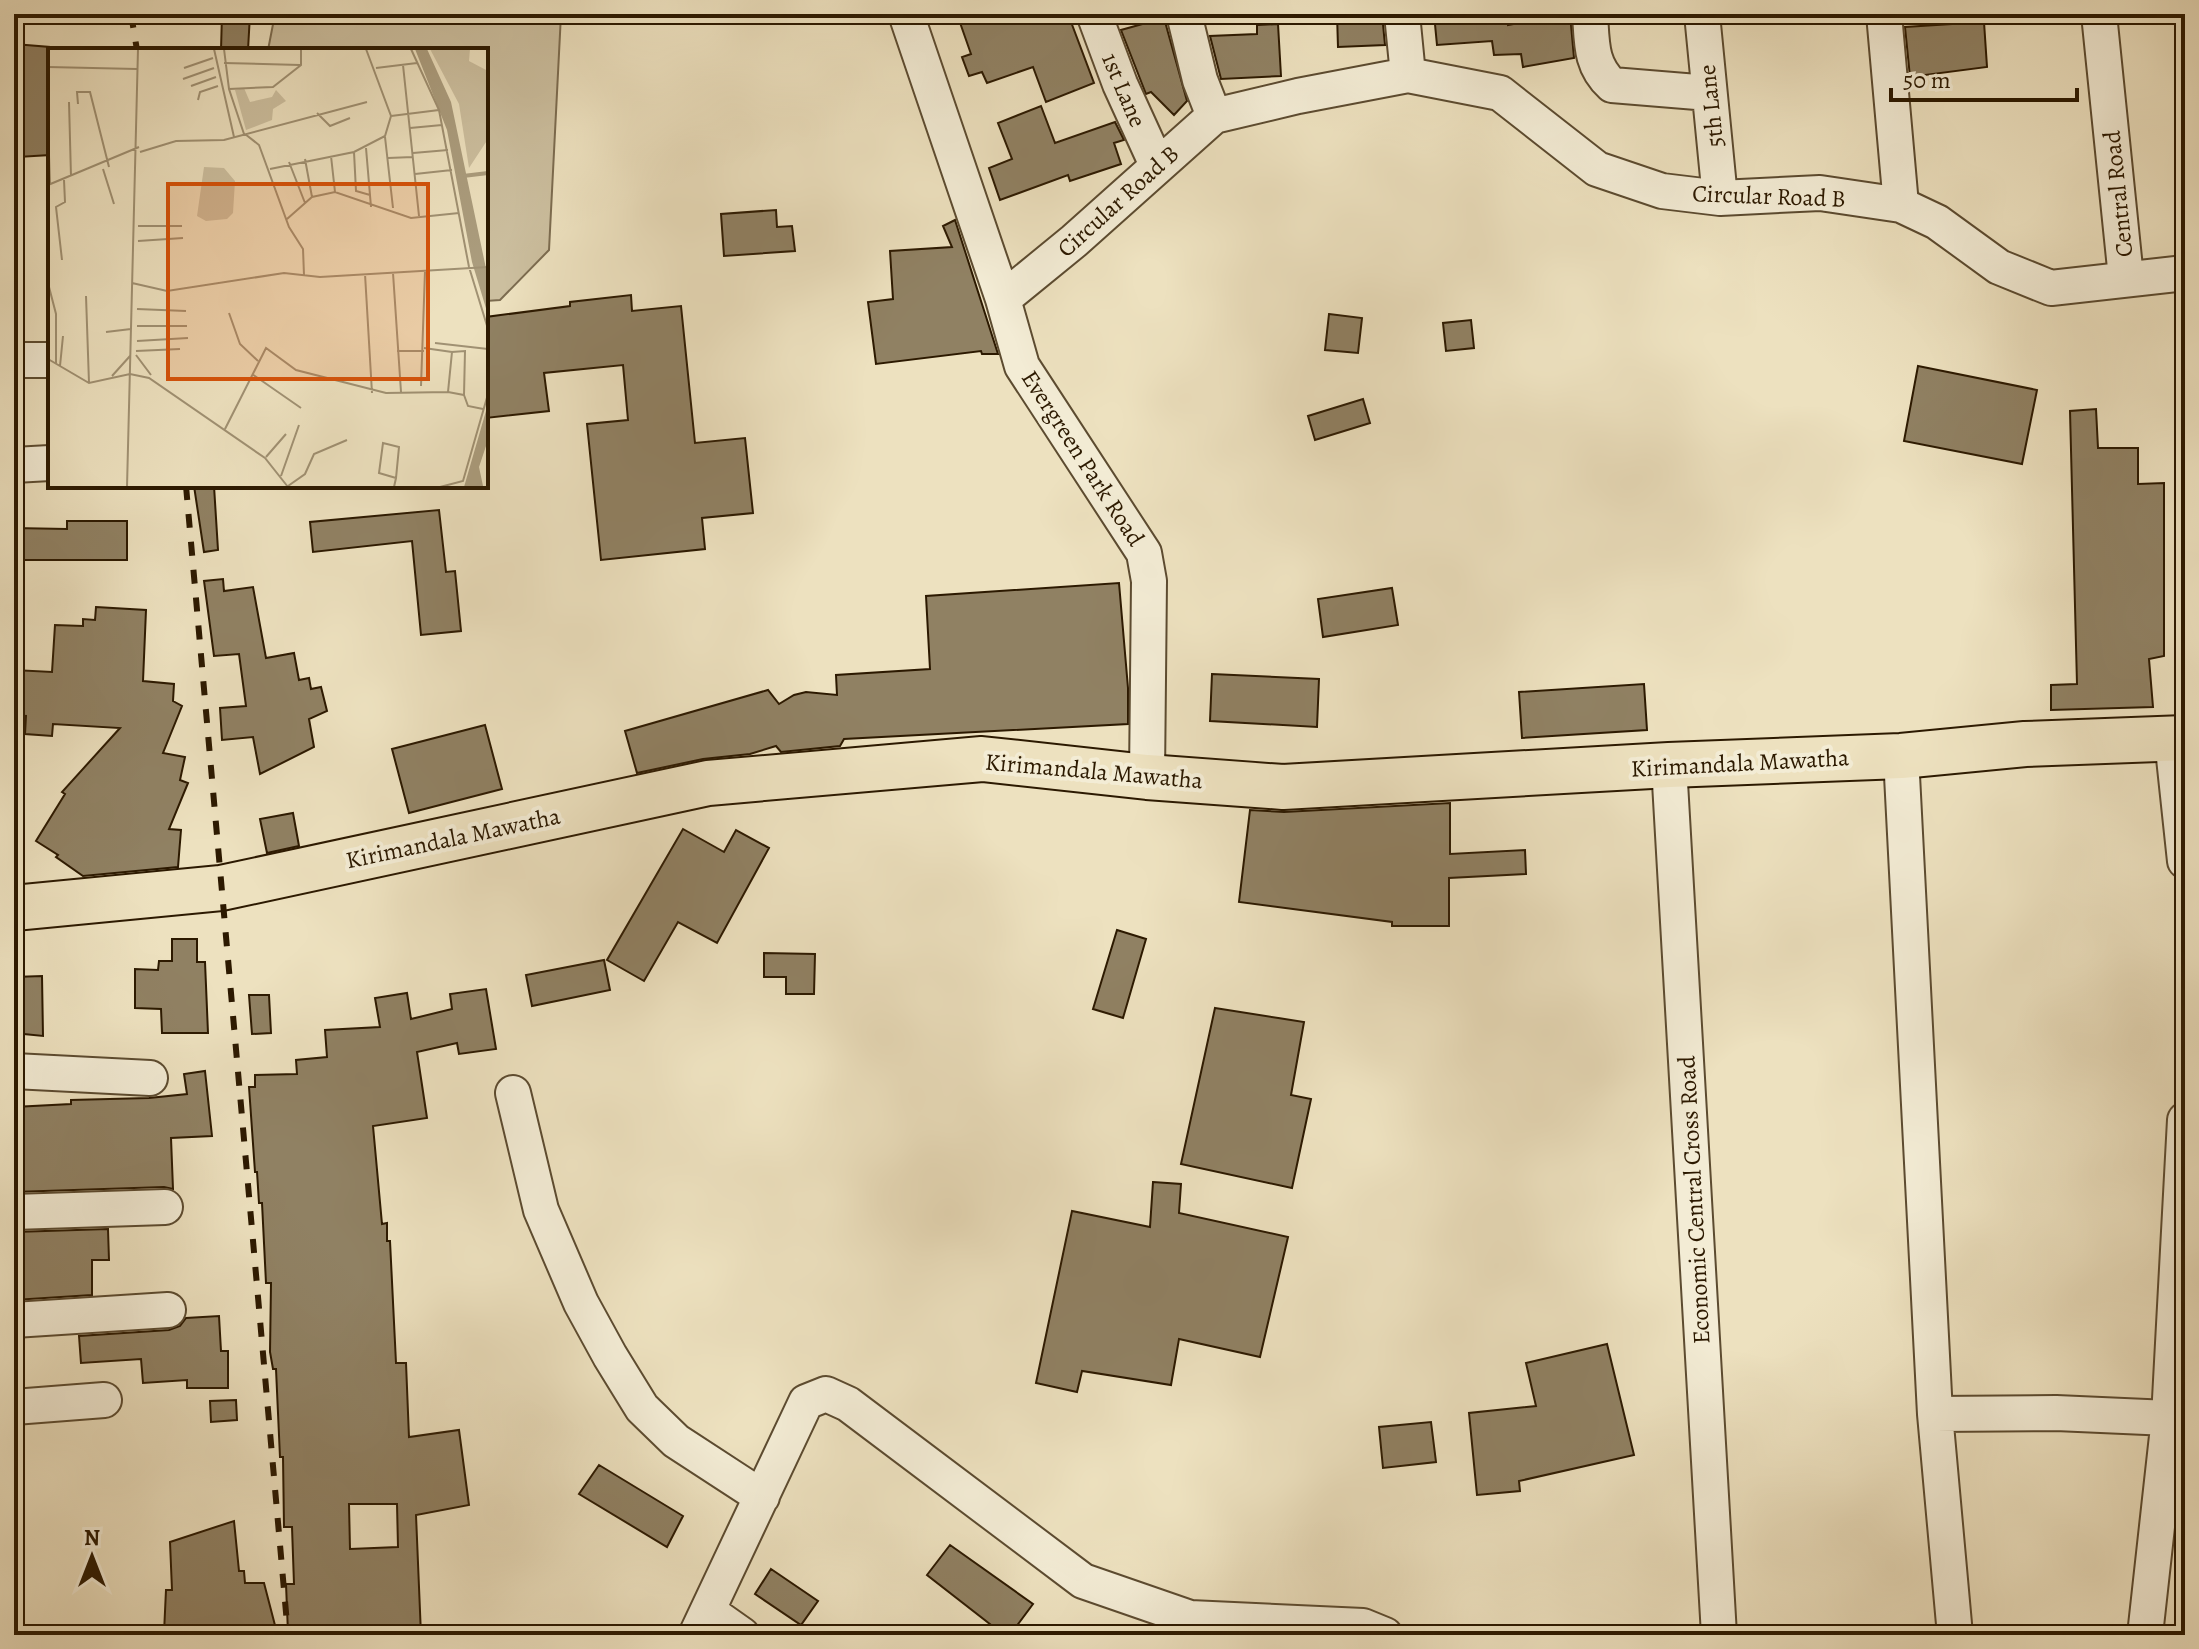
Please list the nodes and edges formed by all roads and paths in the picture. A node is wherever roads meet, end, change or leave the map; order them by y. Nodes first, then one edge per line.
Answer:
1 (906, 14) edge
2 (1094, 14) edge
3 (1184, 14) edge
4 (1402, 14) edge
5 (1590, 14) edge
6 (1702, 14) edge
7 (1884, 14) edge
8 (2099, 14) edge
9 (1408, 75) junction
10 (1709, 93) junction
11 (1214, 116) junction
12 (1157, 165) junction
13 (1720, 198) junction
14 (1901, 205) junction
15 (2185, 273) edge
16 (2126, 278) junction
17 (1003, 299) junction
18 (14, 360) edge
19 (48, 360) edge
20 (48, 463) edge
21 (14, 465) edge
22 (2178, 738) edge
23 (1901, 756) junction
24 (1669, 765) junction
25 (1147, 777) junction
26 (2185, 861) edge
27 (14, 908) edge
28 (14, 1071) edge
29 (150, 1078) dead end
30 (513, 1093) dead end
31 (2185, 1120) edge
32 (165, 1207) dead end
33 (14, 1212) edge
34 (168, 1310) dead end
35 (14, 1320) edge
36 (104, 1400) dead end
37 (2174, 1401) edge
38 (14, 1407) edge
39 (1935, 1414) junction
40 (762, 1497) junction
41 (702, 1623) edge
42 (742, 1635) edge
43 (1385, 1635) edge
44 (1719, 1635) edge
45 (1955, 1635) edge
46 (2145, 1635) edge

1 - 17 street, Evergreen Park Road
2 - 12 street, 1st Lane
3 - 11 street
4 - 9 street
5 - 10 street
6 - 10 street, 5th Lane
7 - 14 street
8 - 16 street, Central Road
9 - 11 street, Circular Road B
9 - 13 street, Circular Road B
10 - 13 street, 5th Lane
11 - 12 street, Circular Road B
12 - 17 street, Circular Road B
13 - 14 street, Circular Road B
14 - 16 street, Circular Road B
15 - 16 street, Circular Road B
17 - 25 street, Evergreen Park Road
18 - 19 street
20 - 21 street
22 - 23 main road, Kirimandala Mawatha
22 - 26 street
23 - 24 main road, Kirimandala Mawatha
23 - 39 street
24 - 25 main road, Kirimandala Mawatha
24 - 44 street, Economic Central Cross Road
25 - 27 main road, Kirimandala Mawatha
28 - 29 street
30 - 40 street
31 - 37 street
32 - 33 street
34 - 35 street
36 - 38 street
37 - 39 street
37 - 46 street
39 - 45 street
40 - 41 street
40 - 43 street
41 - 42 street

